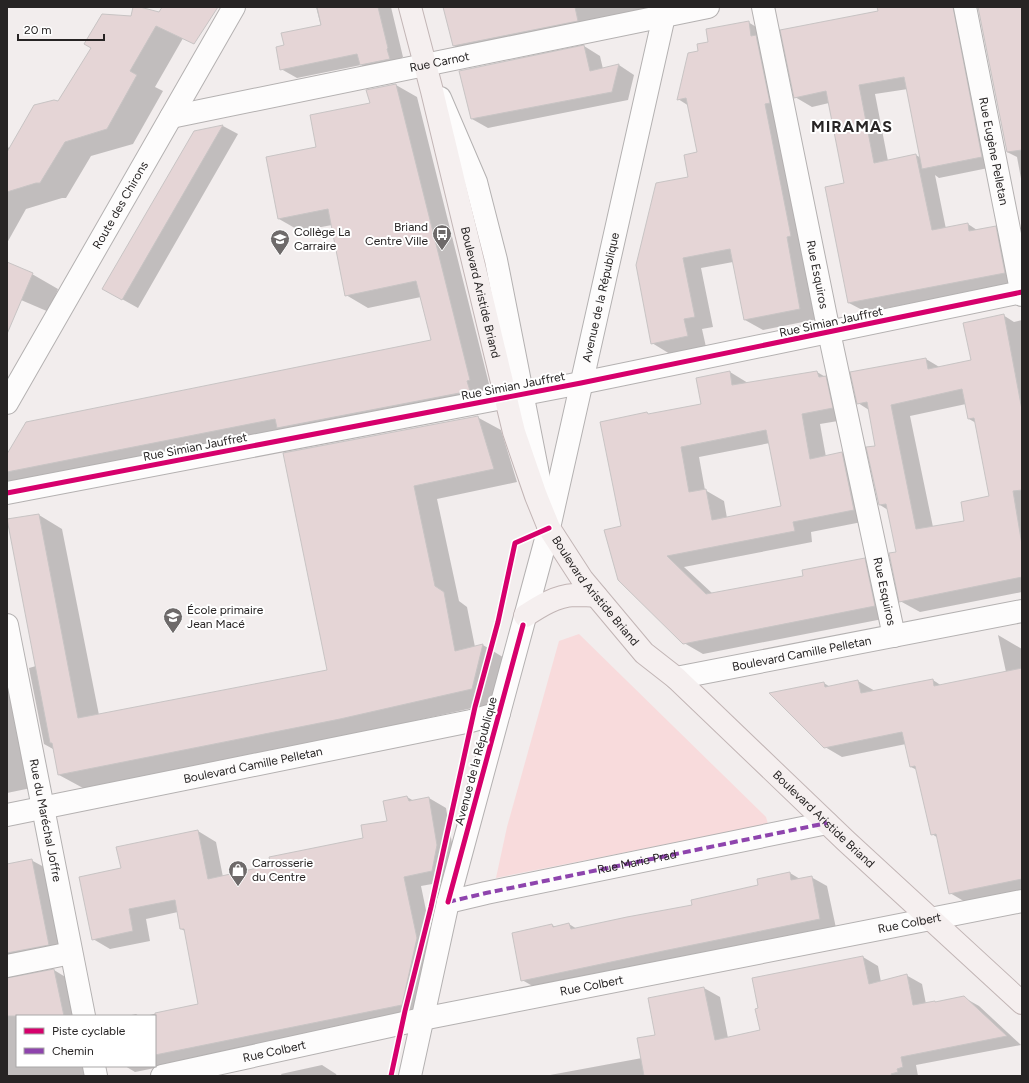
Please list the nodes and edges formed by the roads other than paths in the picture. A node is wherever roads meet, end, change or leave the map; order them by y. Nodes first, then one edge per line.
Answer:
1 (234, 7) edge
2 (410, 7) edge
3 (708, 7) edge
4 (763, 7) edge
5 (965, 7) edge
6 (665, 12) edge
7 (425, 65) junction
8 (171, 117) junction
9 (1022, 293) edge
10 (829, 332) junction
11 (581, 383) junction
12 (514, 396) junction
13 (7, 403) edge
14 (7, 493) edge
15 (549, 528) junction
16 (596, 596) junction
17 (1022, 611) edge
18 (525, 616) junction
19 (7, 624) edge
20 (894, 636) junction
21 (676, 678) junction
22 (499, 713) junction
23 (43, 808) junction
24 (7, 815) edge
25 (827, 823) junction
26 (1022, 901) edge
27 (448, 902) junction
28 (930, 919) junction
29 (72, 953) junction
30 (7, 966) edge
31 (1022, 1003) edge
32 (84, 1015) edge
33 (422, 1019) junction
34 (162, 1076) edge
35 (410, 1076) edge

1 - 8 street, Route des Chirons
2 - 7 main road, Boulevard Aristide Briand
3 - 6 street, Rue Carnot
4 - 10 street, Rue Esquiros
5 - 9 street, Rue Eugène Pelletan
6 - 7 street, Rue Carnot
6 - 11 street, Avenue de la République
7 - 8 street, Rue Carnot
7 - 12 main road, Boulevard Aristide Briand
8 - 13 street, Route des Chirons
9 - 10 street, Rue Simian Jauffret
10 - 11 street, Rue Simian Jauffret
10 - 20 street, Rue Esquiros
11 - 12 street, Rue Simian Jauffret
11 - 15 street, Avenue de la République
12 - 14 street, Rue Simian Jauffret
12 - 15 main road, Boulevard Aristide Briand
15 - 16 main road, Boulevard Aristide Briand
15 - 18 street, Avenue de la République
16 - 18 main road
16 - 21 main road, Boulevard Aristide Briand
17 - 20 street, Boulevard Camille Pelletan
18 - 22 street, Avenue de la République
19 - 23 street, Rue du Maréchal Joffre
20 - 21 street, Boulevard Camille Pelletan
21 - 25 main road, Boulevard Aristide Briand
22 - 23 street, Boulevard Camille Pelletan
22 - 27 street, Avenue de la République
23 - 24 street, Boulevard Camille Pelletan
23 - 29 street, Rue du Maréchal Joffre
25 - 27 street, Rue Marie Prad
25 - 28 main road, Boulevard Aristide Briand
26 - 28 street, Rue Colbert
27 - 33 street, Avenue de la République
28 - 31 main road, Boulevard Aristide Briand
28 - 33 street, Rue Colbert
29 - 30 street
29 - 32 street, Rue du Maréchal Joffre
33 - 34 street, Rue Colbert
33 - 35 street, Avenue de la République

